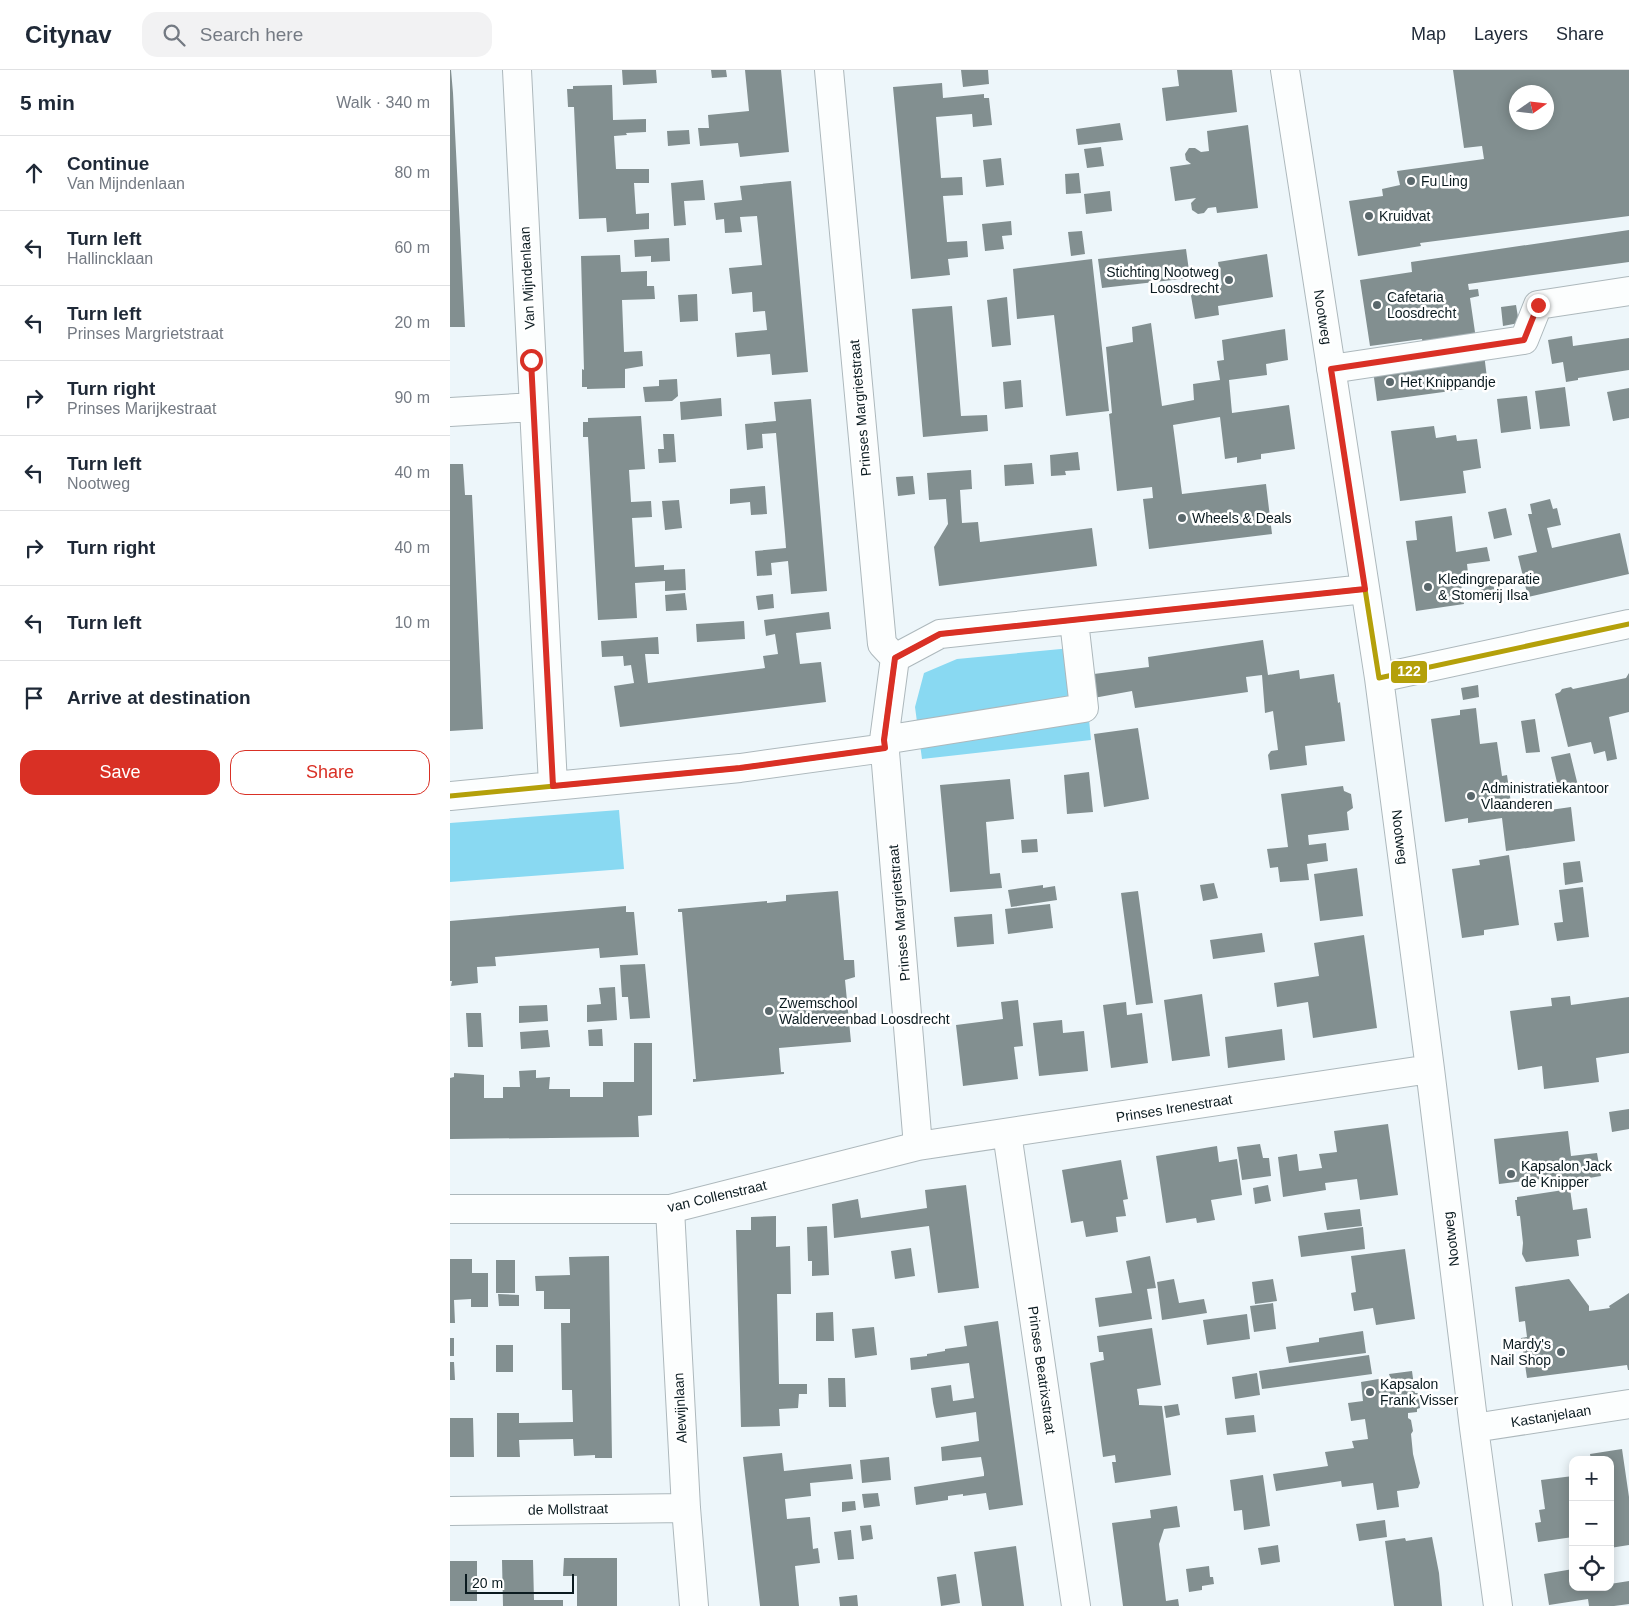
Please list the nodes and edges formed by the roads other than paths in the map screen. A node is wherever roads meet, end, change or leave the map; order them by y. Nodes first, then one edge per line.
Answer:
1 (517, 70) edge
2 (829, 70) edge
3 (1285, 70) edge
4 (1629, 291) edge
5 (1331, 369) junction
6 (534, 407) junction
7 (450, 412) edge
8 (1365, 589) junction
9 (1074, 621) junction
10 (1629, 624) edge
11 (895, 658) junction
12 (1379, 678) junction
13 (885, 744) junction
14 (553, 786) junction
15 (450, 796) edge
16 (1430, 1069) junction
17 (1007, 1133) junction
18 (918, 1146) junction
19 (450, 1209) edge
20 (670, 1209) junction
21 (1629, 1404) edge
22 (1474, 1428) junction
23 (686, 1508) junction
24 (450, 1511) edge
25 (694, 1606) edge
26 (1076, 1606) edge
27 (1498, 1606) edge

1 - 6 street, Van Mijndenlaan
2 - 11 street, Prinses Margrietstraat
3 - 5 street, Nootweg
4 - 5 street
5 - 8 street, Nootweg
6 - 7 street
6 - 14 street, Van Mijndenlaan
8 - 9 street
8 - 12 street, Nootweg
9 - 11 street
9 - 13 street
10 - 12 street
11 - 13 street, Prinses Margrietstraat
12 - 16 street, Nootweg
13 - 14 street
13 - 18 street, Prinses Margrietstraat
14 - 15 street
16 - 17 street, Prinses Irenestraat
16 - 22 street, Nootweg
17 - 18 street, Prinses Irenestraat
17 - 26 street, Prinses Beatrixstraat
18 - 20 street, van Collenstraat
19 - 20 street, van Collenstraat
20 - 23 street, Alewijnlaan
21 - 22 street, Kastanjelaan
22 - 27 street, Nootweg
23 - 24 street, de Mollstraat
23 - 25 street, Alewijnlaan

